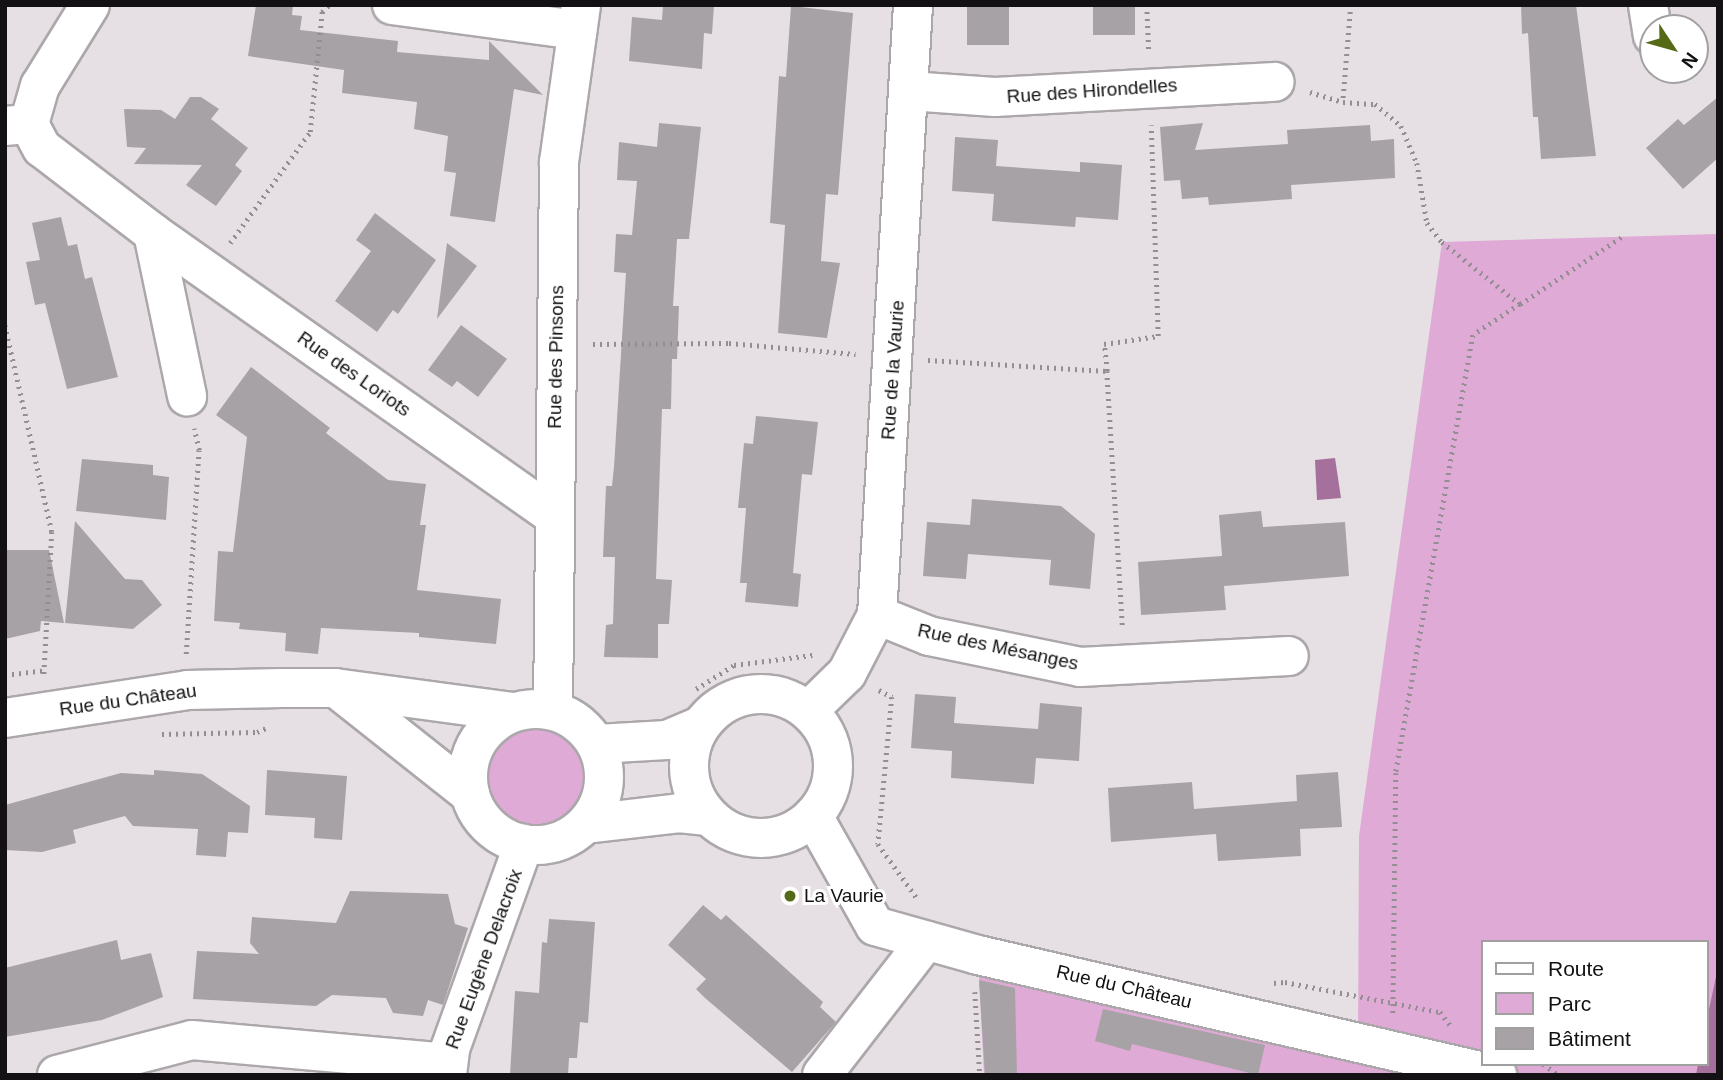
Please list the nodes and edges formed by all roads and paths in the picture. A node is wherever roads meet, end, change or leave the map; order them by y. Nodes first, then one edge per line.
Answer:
1 (90, 5) edge
2 (329, 5) edge
3 (393, 5) edge
4 (913, 5) edge
5 (1147, 5) edge
6 (1351, 5) edge
7 (579, 18) edge
8 (1275, 82) dead end
9 (1150, 86) junction
10 (909, 91) junction
11 (17, 125) edge
12 (153, 233) junction
13 (1623, 236) dead end
14 (204, 269) junction
15 (164, 283) junction
16 (1521, 304) junction
17 (5, 325) edge
18 (557, 344) junction
19 (895, 358) junction
20 (1107, 371) junction
21 (187, 396) joint
22 (554, 516) junction
23 (877, 615) junction
24 (1289, 656) dead end
25 (1125, 664) junction
26 (43, 670) junction
27 (847, 673) junction
28 (5, 675) edge
29 (335, 688) junction
30 (187, 690) junction
31 (696, 709) junction
32 (553, 710) junction
33 (808, 711) junction
34 (45, 712) junction
35 (513, 712) junction
36 (5, 718) edge
37 (276, 723) dead end
38 (148, 734) dead end
39 (597, 744) junction
40 (470, 794) junction
41 (708, 816) junction
42 (813, 816) junction
43 (586, 824) junction
44 (524, 844) junction
45 (924, 923) junction
46 (978, 955) junction
47 (1272, 984) dead end
48 (1392, 1004) junction
49 (1455, 1032) dead end
50 (1389, 1048) junction
51 (447, 1069) edge
52 (57, 1075) edge
53 (822, 1075) edge
54 (980, 1075) edge
55 (1497, 1075) edge

1 - 11 street
2 - 14 path
3 - 7 street
4 - 10 street, Rue de la Vaurie
5 - 9 path
6 - 16 path
7 - 18 street, Rue des Pinsons
8 - 9 street, Rue des Hirondelles
9 - 10 street, Rue des Hirondelles
9 - 20 path
10 - 19 street, Rue de la Vaurie
11 - 12 street, Rue des Loriots
12 - 14 street, Rue des Loriots
12 - 15 street
13 - 16 path
14 - 15 street
14 - 22 street, Rue des Loriots
15 - 21 street
16 - 48 path
17 - 26 path
18 - 19 path
18 - 22 street, Rue des Pinsons
19 - 20 path
19 - 23 street, Rue de la Vaurie
20 - 25 path
21 - 30 path
22 - 32 street, Rue des Pinsons
23 - 25 street, Rue des Mésanges
23 - 27 street, Rue de la Vaurie
24 - 25 street, Rue des Mésanges
26 - 28 path
26 - 34 path
27 - 31 path
27 - 33 street, Rue de la Vaurie
27 - 45 path
29 - 30 street, Rue du Château
29 - 35 street, Rue du Château
29 - 40 street
30 - 34 street, Rue du Château
31 - 33 street
31 - 39 street
31 - 41 street
32 - 35 street
32 - 39 street
33 - 42 street
34 - 36 street, Rue du Château
35 - 40 street
37 - 38 path
39 - 43 street
40 - 44 street
41 - 42 street
41 - 43 street
42 - 45 street, Rue du Château
43 - 44 street
44 - 51 street, Rue Eugène Delacroix
45 - 46 street, Rue du Château
45 - 53 street
46 - 50 street, Rue du Château
46 - 54 path
47 - 48 path
48 - 49 path
48 - 50 path
50 - 55 street, Rue du Château
51 - 52 street

